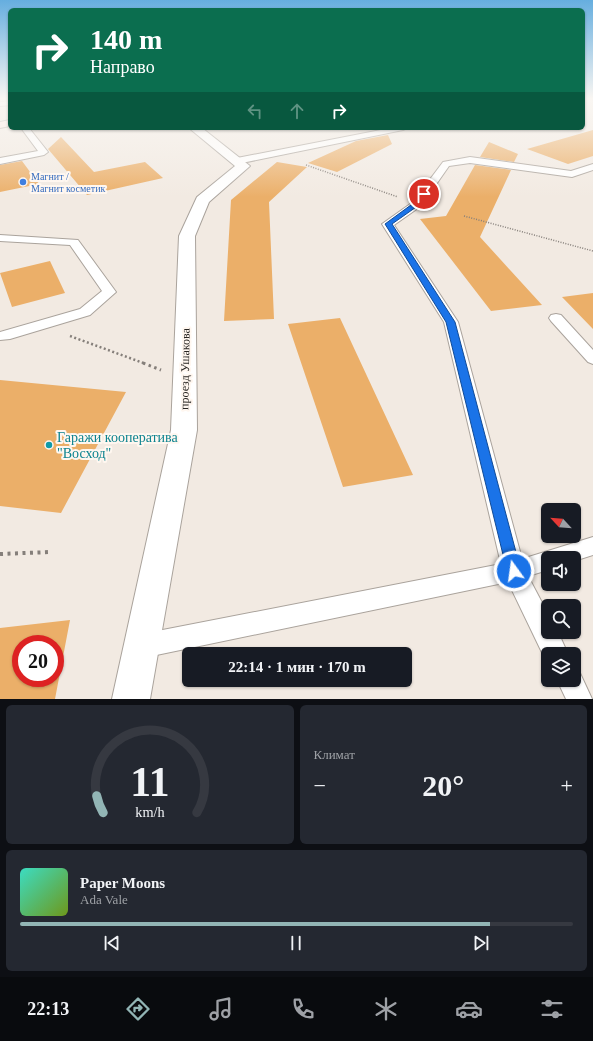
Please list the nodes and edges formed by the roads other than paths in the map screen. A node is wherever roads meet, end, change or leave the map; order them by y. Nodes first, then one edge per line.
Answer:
1 (28, 132) edge
2 (200, 132) edge
3 (385, 132) edge
4 (0, 161) edge
5 (237, 161) junction
6 (593, 167) edge
7 (0, 238) edge
8 (556, 318) dead end
9 (0, 336) edge
10 (593, 359) edge
11 (593, 546) edge
12 (577, 551) edge
13 (541, 562) edge
14 (514, 571) junction
15 (142, 646) junction
16 (552, 647) edge
17 (573, 687) edge
18 (131, 699) edge
19 (579, 699) edge

1 - 4 lane
2 - 5 street
3 - 5 lane
5 - 15 street, проезд Ушакова
6 - 14 lane
7 - 9 lane
8 - 10 lane
11 - 12 lane
13 - 14 lane
14 - 15 lane
14 - 16 lane
15 - 18 street, проезд Ушакова
17 - 19 lane

